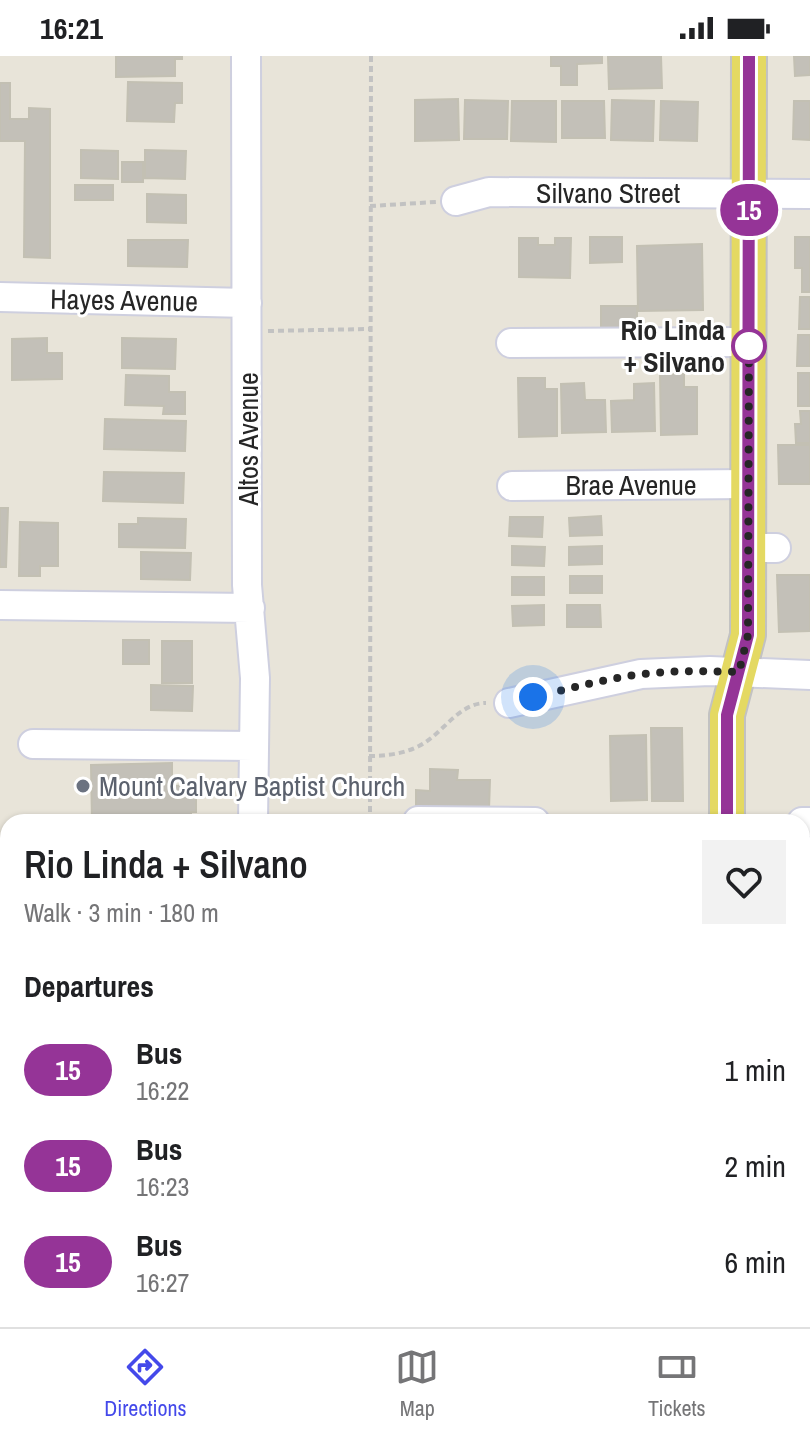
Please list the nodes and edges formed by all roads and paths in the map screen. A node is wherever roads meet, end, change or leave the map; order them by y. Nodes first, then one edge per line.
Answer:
1 (246, 56) edge
2 (371, 56) edge
3 (749, 56) edge
4 (749, 194) junction
5 (810, 194) edge
6 (456, 201) dead end
7 (419, 203) dead end
8 (370, 206) junction
9 (0, 297) edge
10 (247, 303) junction
11 (369, 329) junction
12 (262, 331) dead end
13 (749, 342) junction
14 (511, 343) dead end
15 (749, 484) junction
16 (512, 486) dead end
17 (0, 605) edge
18 (250, 608) junction
19 (739, 672) junction
20 (810, 675) edge
21 (476, 703) dead end
22 (509, 703) dead end
23 (33, 744) dead end
24 (254, 746) junction
25 (369, 756) junction
26 (253, 814) edge
27 (370, 814) edge
28 (727, 814) edge

1 - 10 street, Altos Avenue
2 - 8 path
3 - 4 main road
4 - 5 street, Silvano Street
4 - 6 street, Silvano Street
4 - 13 main road
7 - 8 path
8 - 11 path
9 - 10 street, Hayes Avenue
10 - 18 street, Altos Avenue
11 - 12 path
11 - 25 path
13 - 14 street
13 - 15 main road
15 - 16 street, Brae Avenue
15 - 19 main road
17 - 18 street
18 - 24 street, Altos Avenue
19 - 20 street
19 - 22 street
19 - 28 main road
21 - 25 path
23 - 24 street
24 - 26 street, Altos Avenue
25 - 27 path

